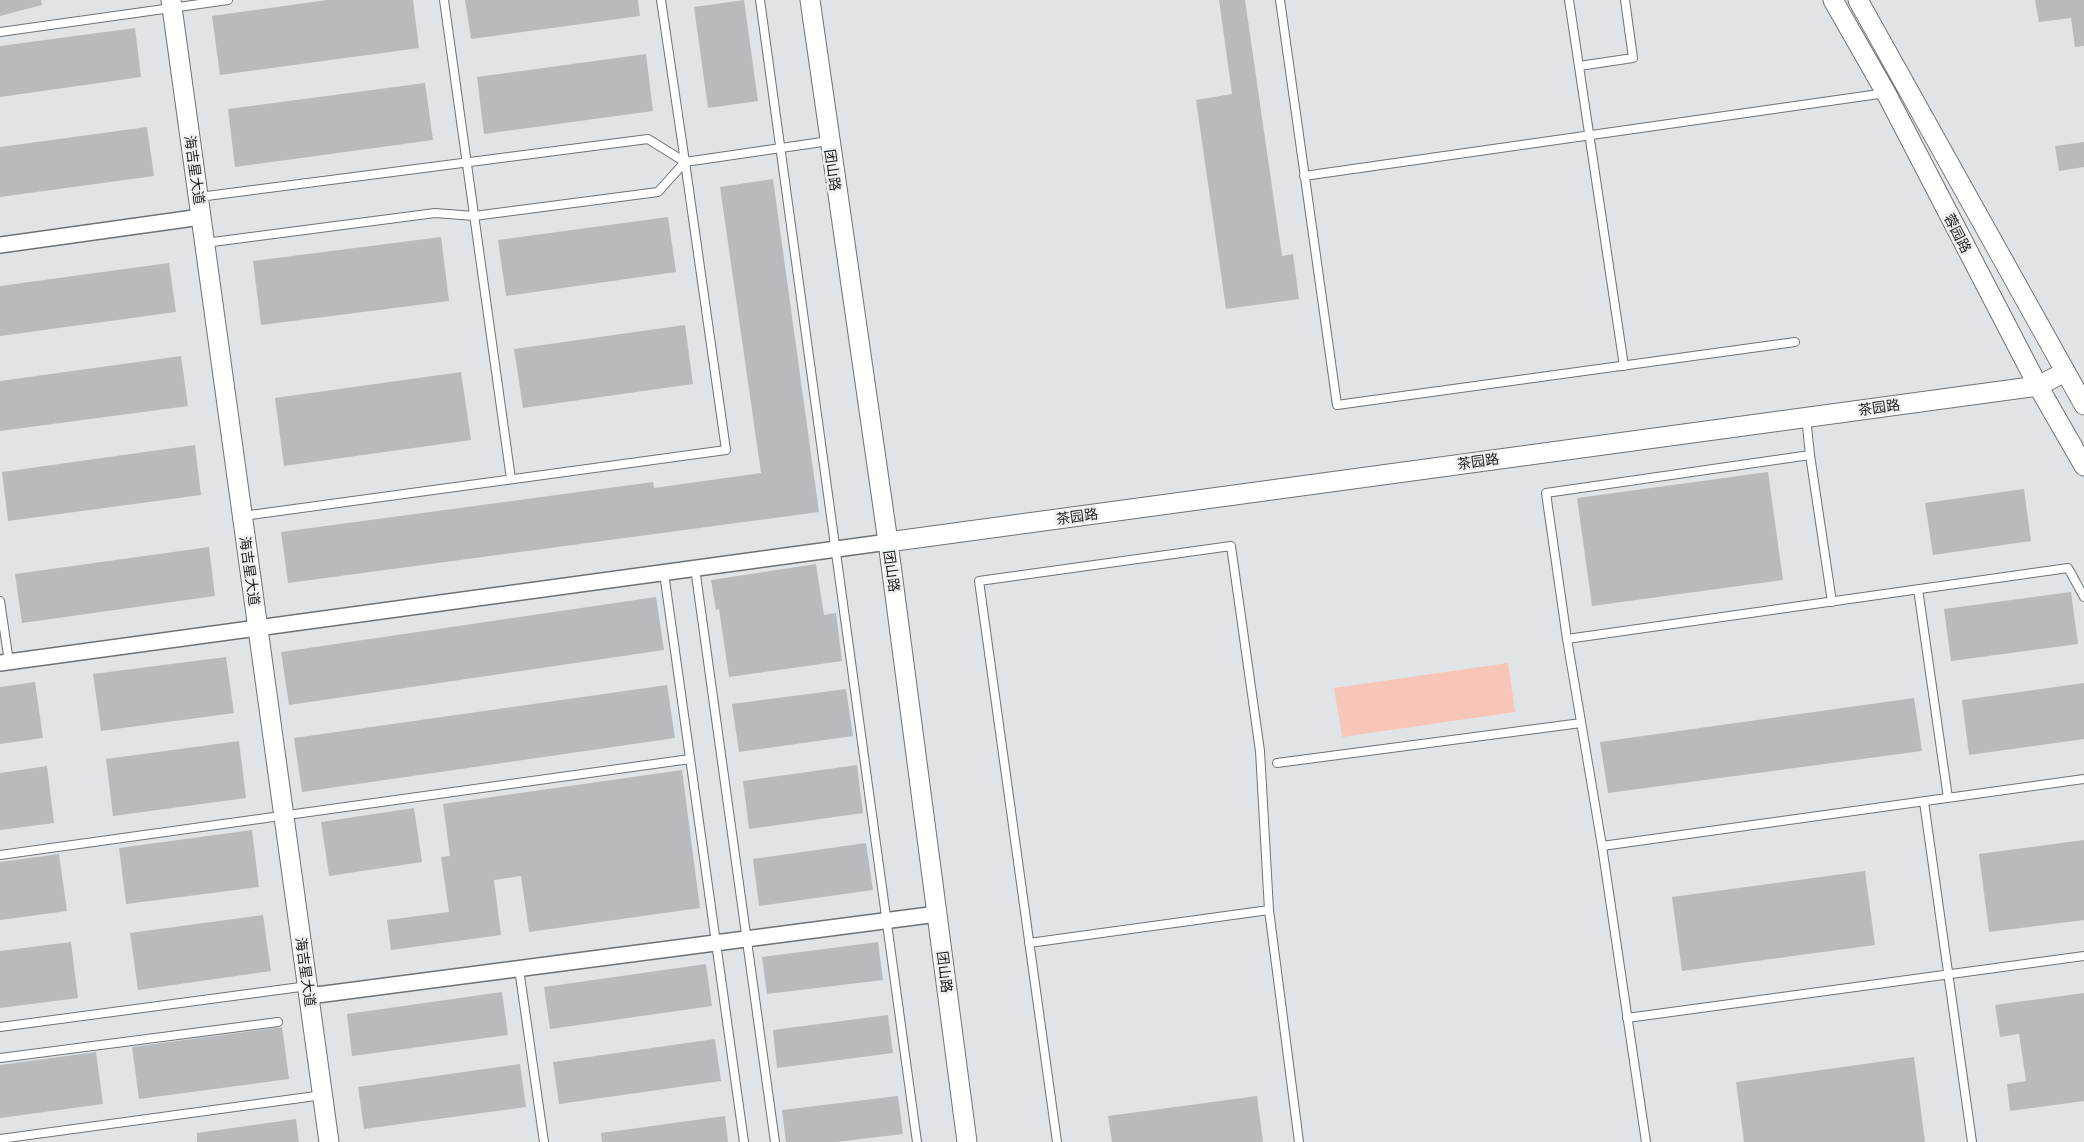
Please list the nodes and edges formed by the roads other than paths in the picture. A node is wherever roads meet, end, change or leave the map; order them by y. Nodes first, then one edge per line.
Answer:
1 (228, 0) edge
2 (444, 0) edge
3 (661, 0) edge
4 (760, 0) edge
5 (810, 0) edge
6 (1280, 0) edge
7 (1569, 0) edge
8 (1625, 0) edge
9 (1833, 0) edge
10 (1858, 0) edge
11 (172, 4) edge
12 (0, 32) edge
13 (1579, 66) junction
14 (1886, 93) junction
15 (1589, 135) junction
16 (829, 141) junction
17 (780, 148) junction
18 (685, 162) junction
19 (467, 163) junction
20 (1304, 176) junction
21 (198, 198) junction
22 (474, 216) junction
23 (201, 217) junction
24 (205, 243) junction
25 (0, 245) edge
26 (1794, 342) dead end
27 (1624, 366) junction
28 (2065, 372) junction
29 (2038, 386) junction
30 (2084, 404) edge
31 (1806, 417) junction
32 (1810, 455) junction
33 (2084, 466) edge
34 (511, 479) junction
35 (243, 516) junction
36 (888, 542) junction
37 (835, 549) junction
38 (695, 568) junction
39 (664, 572) junction
40 (1918, 589) junction
41 (2084, 597) edge
42 (0, 601) edge
43 (1832, 602) junction
44 (258, 628) junction
45 (1567, 639) junction
46 (4, 662) edge
47 (1581, 723) junction
48 (690, 759) junction
49 (1276, 763) dead end
50 (2084, 779) edge
51 (1948, 798) junction
52 (1924, 802) junction
53 (284, 817) junction
54 (1602, 846) junction
55 (0, 855) edge
56 (1269, 910) junction
57 (937, 914) junction
58 (886, 920) junction
59 (747, 939) junction
60 (716, 943) junction
61 (1029, 943) junction
62 (2084, 956) edge
63 (519, 969) junction
64 (1948, 974) junction
65 (309, 991) junction
66 (1627, 1018) junction
67 (278, 1022) dead end
68 (0, 1027) edge
69 (0, 1058) edge
70 (323, 1095) junction
71 (0, 1140) edge
72 (329, 1142) edge
73 (544, 1142) edge
74 (744, 1142) edge
75 (775, 1142) edge
76 (917, 1142) edge
77 (967, 1142) edge
78 (1057, 1142) edge
79 (1299, 1142) edge
80 (1646, 1142) edge
81 (1972, 1142) edge

1 - 11 lane
2 - 19 lane
3 - 18 lane
4 - 17 lane
5 - 16 street, 团山路
6 - 20 lane
7 - 13 lane
8 - 13 lane
9 - 14 street, 蓉园路
10 - 28 street, 蓉园路
11 - 12 lane
11 - 21 street, 海吉星大道
13 - 15 lane
14 - 15 lane
14 - 29 street, 蓉园路
15 - 20 lane
15 - 27 lane
16 - 17 lane
16 - 36 street, 团山路
17 - 18 lane
17 - 37 lane
18 - 19 lane
18 - 22 lane
18 - 34 lane
19 - 21 lane
19 - 22 lane
20 - 27 lane
21 - 23 street, 海吉星大道
22 - 24 lane
22 - 34 lane
23 - 24 street, 海吉星大道
23 - 25 street
24 - 35 street, 海吉星大道
26 - 27 lane
28 - 29 street, 茶园路
28 - 30 street, 蓉园路
29 - 31 street, 茶园路
29 - 33 street, 蓉园路
31 - 32 lane
31 - 36 street, 茶园路
32 - 43 lane
32 - 45 lane
34 - 35 lane
35 - 44 street, 海吉星大道
36 - 37 street
36 - 57 street, 团山路
37 - 38 street
37 - 58 lane
38 - 39 street
38 - 59 lane
39 - 44 street
39 - 48 lane
40 - 41 lane
40 - 43 lane
40 - 51 lane
42 - 46 lane
43 - 45 lane
44 - 46 street
44 - 53 street, 海吉星大道
45 - 47 lane
47 - 49 lane
47 - 54 lane
48 - 53 lane
48 - 60 lane
50 - 51 lane
51 - 52 lane
52 - 54 lane
52 - 64 lane
53 - 55 lane
53 - 65 street, 海吉星大道
54 - 66 lane
56 - 61 lane
56 - 61 lane
56 - 79 lane
57 - 58 street
57 - 77 street, 团山路
58 - 59 street
58 - 76 lane
59 - 60 street
59 - 75 lane
60 - 63 street
60 - 74 lane
61 - 78 lane
62 - 64 lane
63 - 65 street
63 - 73 lane
64 - 66 lane
64 - 81 lane
65 - 68 lane
65 - 70 street, 海吉星大道
66 - 80 lane
67 - 69 lane
70 - 71 lane
70 - 72 street, 海吉星大道

